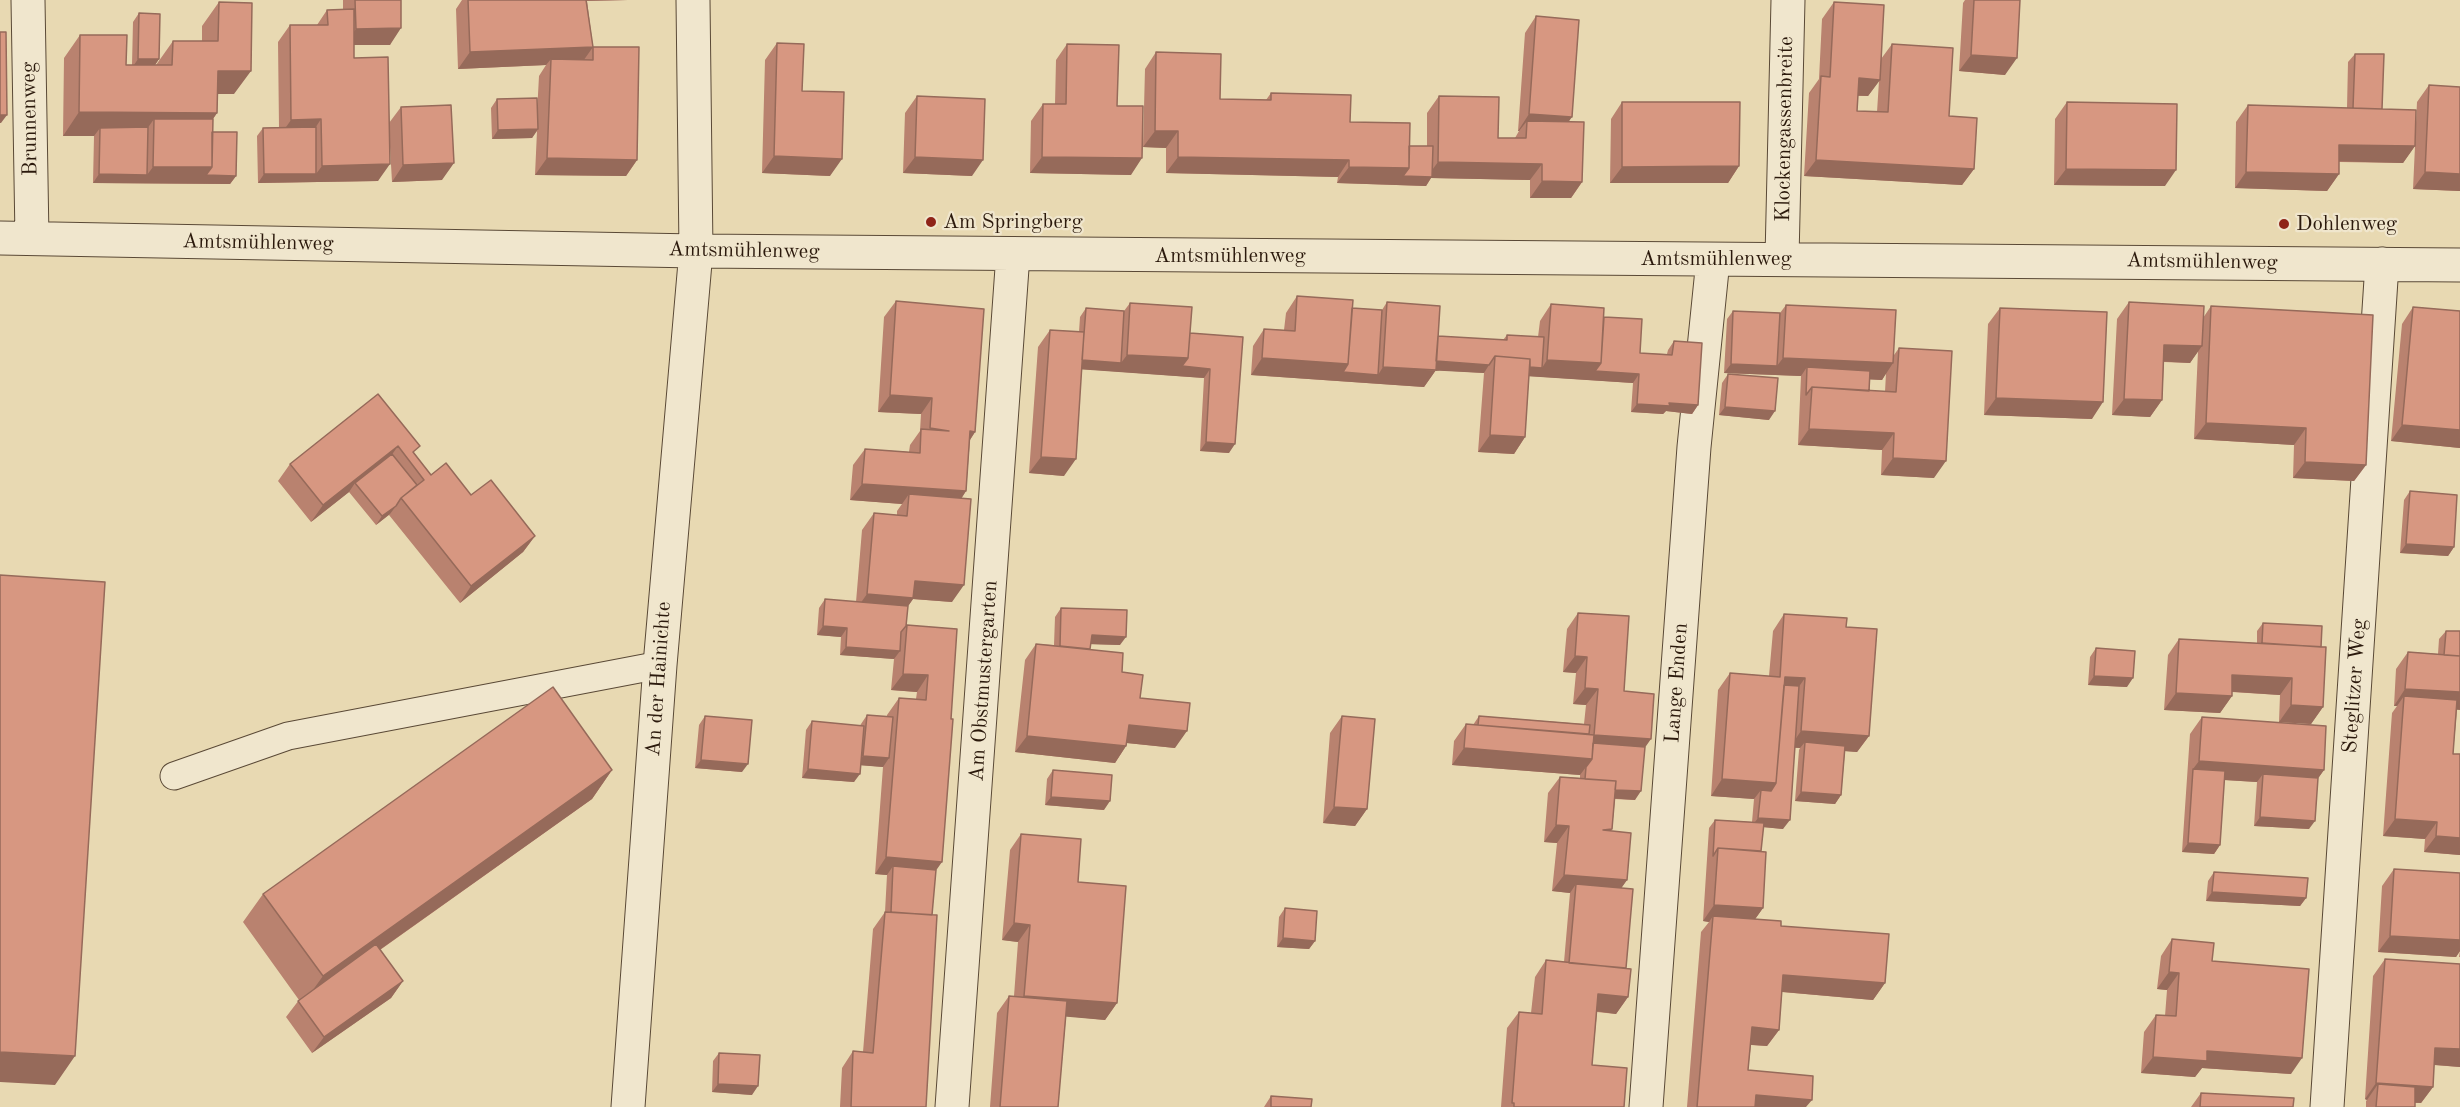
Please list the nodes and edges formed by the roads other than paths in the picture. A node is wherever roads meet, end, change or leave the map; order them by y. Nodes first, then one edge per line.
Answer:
1 (28, 0) edge
2 (693, 0) edge
3 (1788, 0) edge
4 (0, 238) edge
5 (32, 238) junction
6 (696, 251) junction
7 (1013, 254) junction
8 (1782, 258) junction
9 (1713, 260) junction
10 (2382, 264) junction
11 (2460, 265) edge
12 (660, 665) junction
13 (174, 776) dead end
14 (628, 1107) edge
15 (952, 1107) edge
16 (1646, 1107) edge
17 (2327, 1107) edge

1 - 5 street, Brunnenweg
2 - 6 street
3 - 8 street, Klockengassenbreite
4 - 5 street, Amtsmühlenweg
5 - 6 street, Amtsmühlenweg
6 - 7 street, Amtsmühlenweg
6 - 12 street, An der Hainichte
7 - 9 street, Amtsmühlenweg
7 - 15 street, Am Obstmustergarten
8 - 9 street, Amtsmühlenweg
8 - 10 street, Amtsmühlenweg
9 - 16 street, Lange Enden
10 - 11 street, Amtsmühlenweg
10 - 17 street, Steglitzer Weg
12 - 13 lane
12 - 14 street, An der Hainichte

